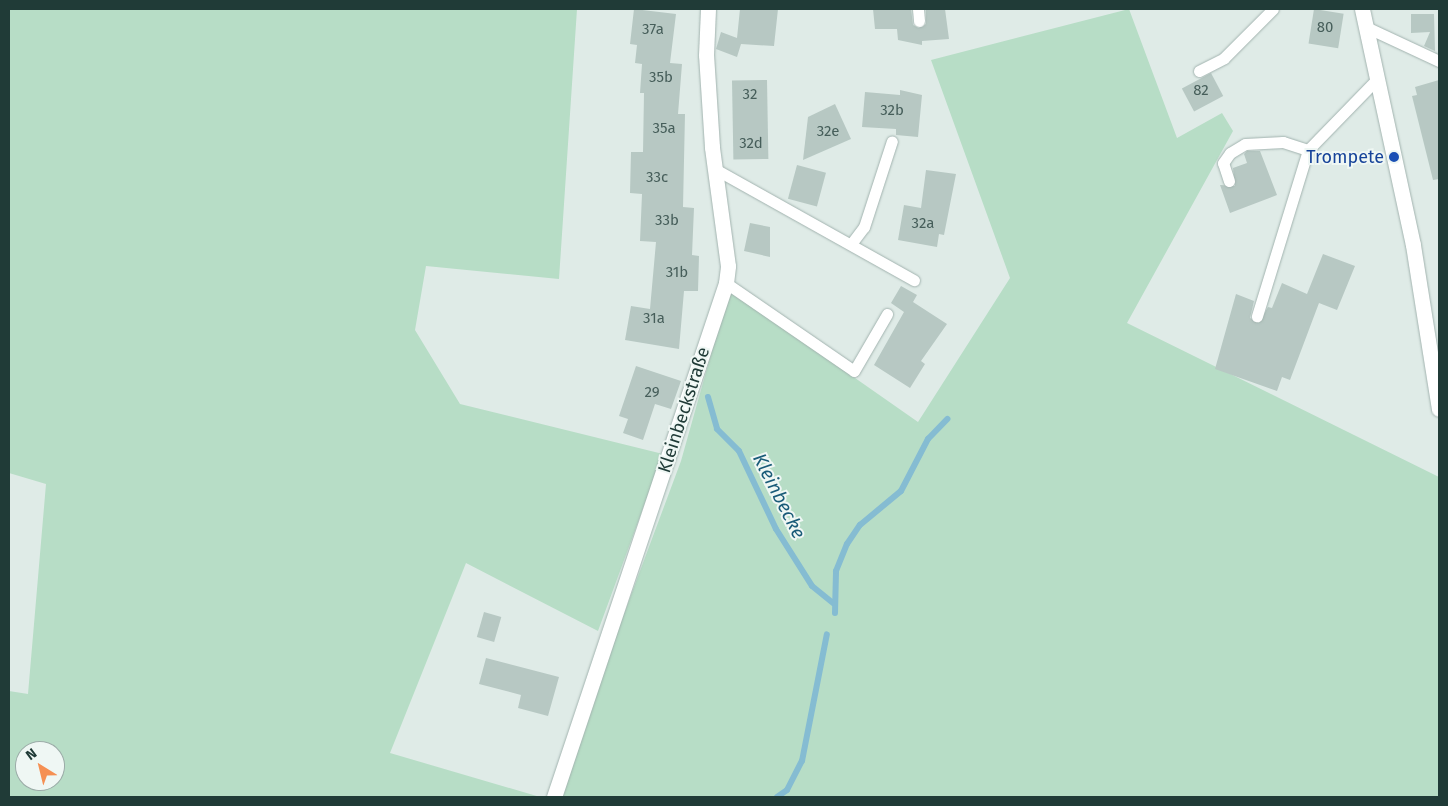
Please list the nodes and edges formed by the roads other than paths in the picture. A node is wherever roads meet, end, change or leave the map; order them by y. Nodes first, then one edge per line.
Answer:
1 (708, 9) edge
2 (918, 9) edge
3 (1273, 9) edge
4 (1362, 9) edge
5 (918, 21) dead end
6 (1366, 27) junction
7 (1439, 61) edge
8 (1199, 71) dead end
9 (1377, 79) junction
10 (892, 140) dead end
11 (1308, 150) junction
12 (715, 168) junction
13 (1229, 181) dead end
14 (851, 244) junction
15 (914, 280) dead end
16 (726, 283) junction
17 (888, 314) dead end
18 (1257, 316) dead end
19 (1439, 409) edge
20 (554, 797) edge

1 - 12 street, Kleinbeckstraße
2 - 5 lane
3 - 8 lane
4 - 6 street
6 - 7 lane
6 - 9 street
9 - 11 lane
9 - 19 street
10 - 14 lane
11 - 13 lane
11 - 18 lane
12 - 14 lane
12 - 16 street, Kleinbeckstraße
14 - 15 lane
16 - 17 lane
16 - 20 street, Kleinbeckstraße

